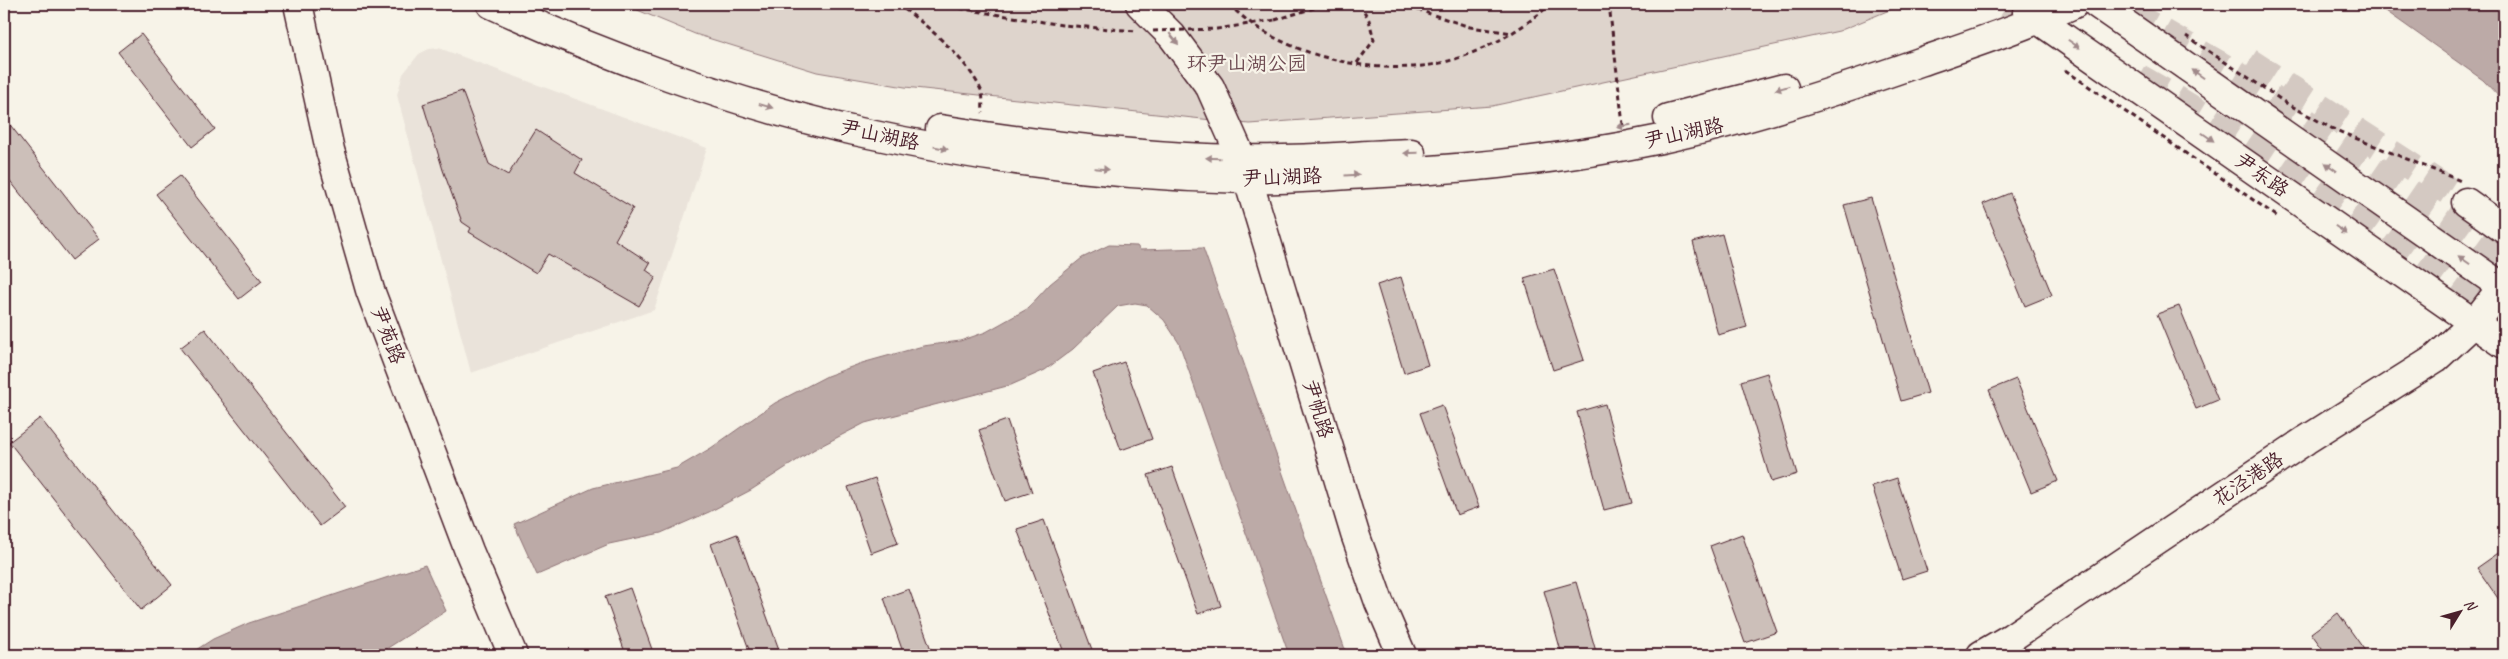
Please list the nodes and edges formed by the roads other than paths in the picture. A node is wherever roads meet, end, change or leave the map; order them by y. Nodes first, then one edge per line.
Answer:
1 (298, 4) edge
2 (491, 4) edge
3 (530, 4) edge
4 (1140, 4) edge
5 (2074, 4) edge
6 (2097, 4) edge
7 (2028, 10) edge
8 (1246, 170) junction
9 (2468, 193) tunnel mouth
10 (2504, 229) edge
11 (2503, 288) edge
12 (2475, 322) junction
13 (2504, 344) edge
14 (513, 655) edge
15 (1402, 655) edge
16 (1981, 655) edge

1 - 14 main road, 尹苑路
2 -> 8 main road, 尹山湖路
8 -> 3 main road, 尹山湖路
4 -> 8 main road, 尹帆路
5 - 7 main road, 尹山湖路
11 -> 6 main road
7 -> 8 main road, 尹山湖路
8 -> 7 main road, 尹山湖路
7 -> 12 main road, 尹东路
8 - 15 main road, 尹帆路
9 - 10 main road
11 - 12 main road, 花泾港路
12 - 13 main road, 尹东路
12 - 16 main road, 花泾港路

